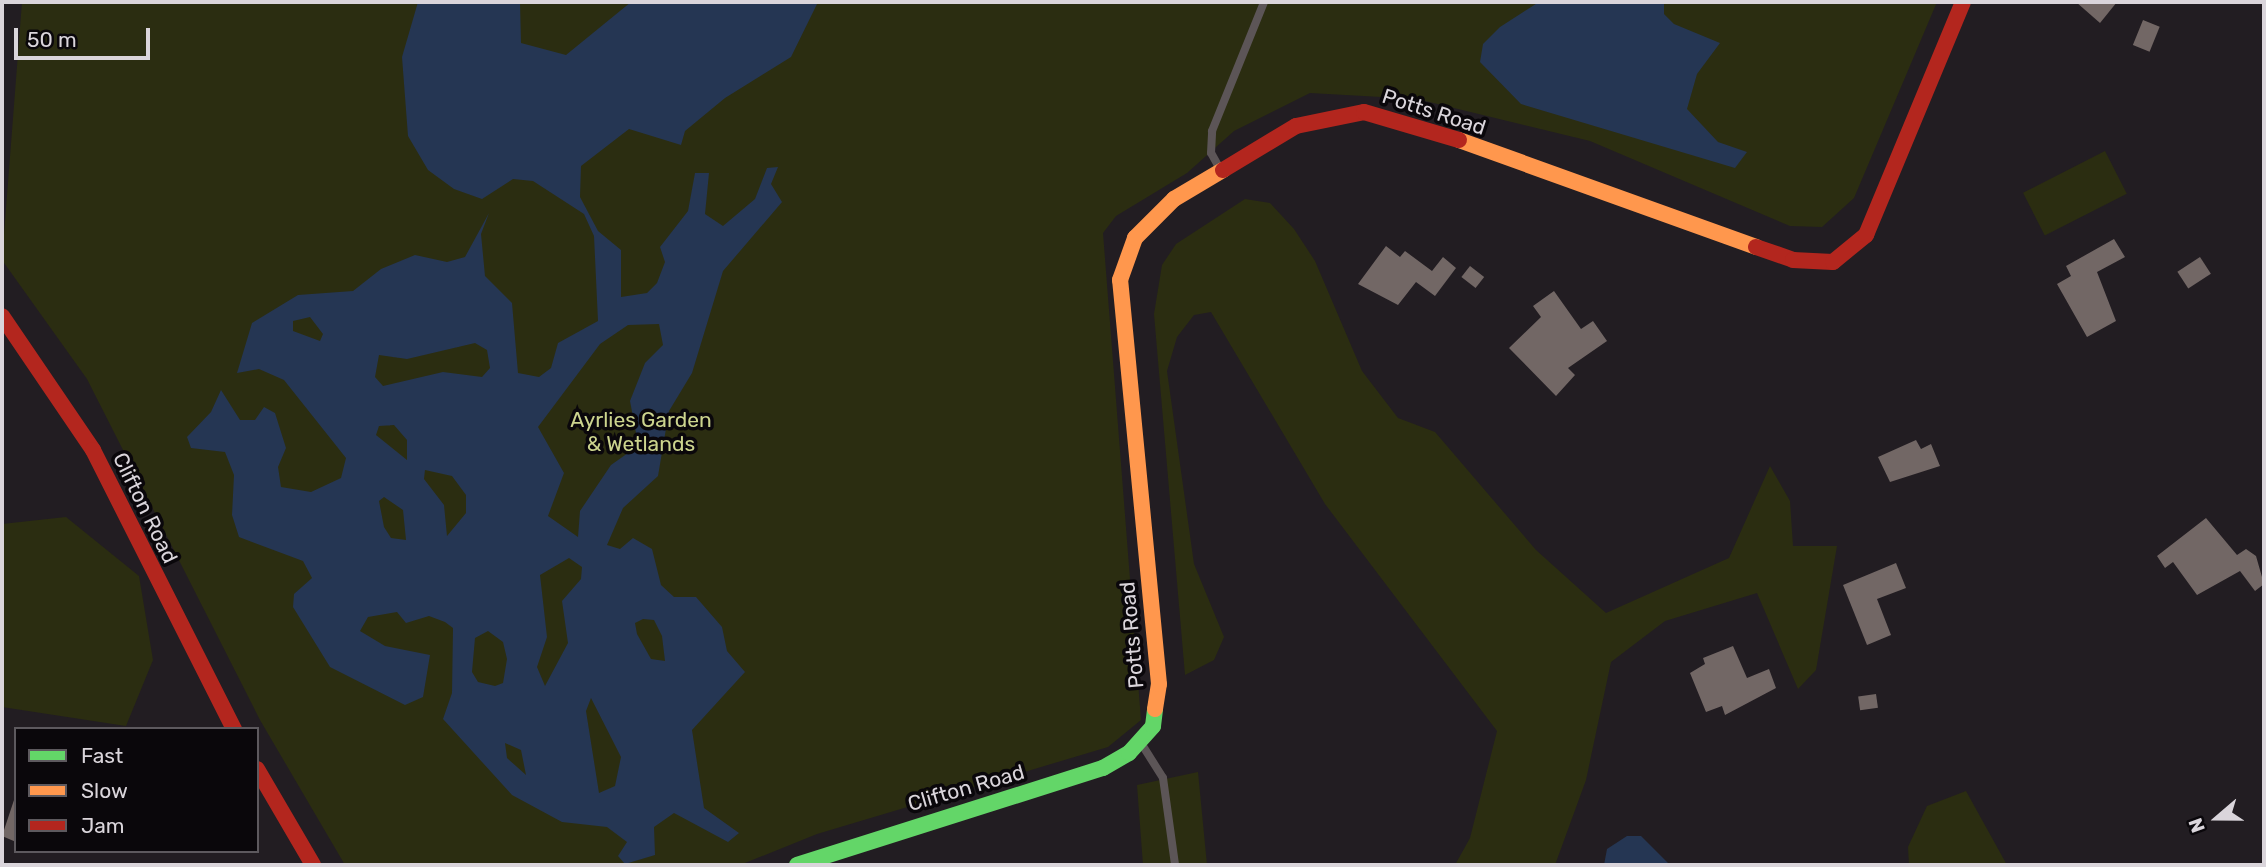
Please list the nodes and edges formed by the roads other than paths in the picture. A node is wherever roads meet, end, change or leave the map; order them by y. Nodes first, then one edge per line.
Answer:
1 (1264, 2) edge
2 (1963, 2) edge
3 (1220, 169) junction
4 (2, 316) edge
5 (233, 727) edge
6 (1141, 743) junction
7 (259, 772) edge
8 (313, 865) edge
9 (797, 865) edge
10 (1175, 865) edge

1 - 3 lane
2 - 3 street, Potts Road
3 - 6 street, Potts Road
4 - 5 street, Clifton Road
6 - 9 street, Clifton Road
6 - 10 lane
7 - 8 street

